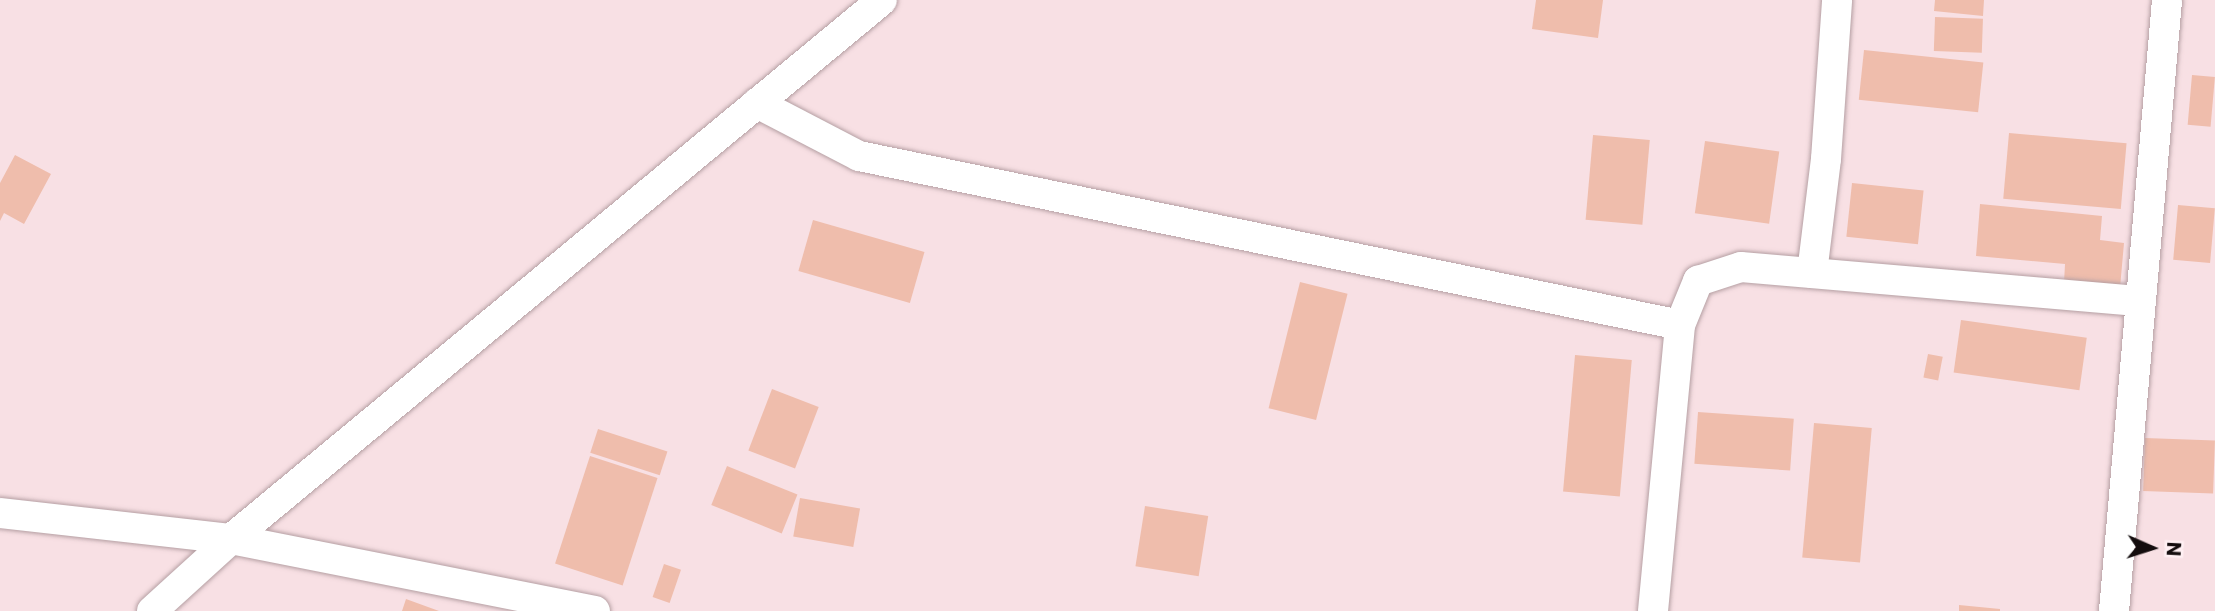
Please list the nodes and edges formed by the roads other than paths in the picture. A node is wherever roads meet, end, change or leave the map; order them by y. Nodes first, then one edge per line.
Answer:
1 (882, 0) edge
2 (1837, 0) edge
3 (2167, 0) edge
4 (757, 103) junction
5 (1811, 273) junction
6 (2140, 301) junction
7 (1680, 325) junction
8 (0, 513) edge
9 (231, 539) junction
10 (152, 611) edge
11 (595, 611) edge
12 (1653, 611) edge
13 (2114, 611) edge

1 - 4 street
2 - 5 street
3 - 6 street
4 - 7 street
4 - 9 street
5 - 6 street
5 - 7 street
6 - 13 street
7 - 12 street
8 - 9 street
9 - 10 street
9 - 11 street

